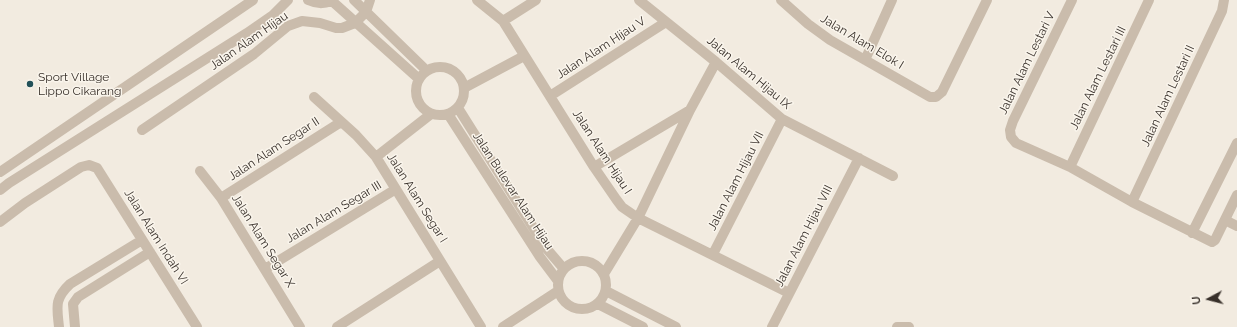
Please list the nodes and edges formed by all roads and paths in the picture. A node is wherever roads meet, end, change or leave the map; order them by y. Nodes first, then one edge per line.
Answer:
1 (253, 0) edge
2 (288, 0) edge
3 (308, 0) edge
4 (354, 0) edge
5 (370, 0) edge
6 (477, 0) edge
7 (536, 0) edge
8 (639, 0) edge
9 (892, 0) edge
10 (987, 0) edge
11 (1072, 0) edge
12 (1149, 0) edge
13 (1224, 0) edge
14 (332, 1) edge
15 (787, 2) edge
16 (366, 12) junction
17 (503, 20) junction
18 (666, 22) junction
19 (355, 23) junction
20 (524, 56) junction
21 (865, 60) junction
22 (716, 62) junction
23 (427, 71) junction
24 (419, 80) junction
25 (464, 88) junction
26 (550, 96) junction
27 (314, 97) dead end
28 (458, 108) junction
29 (690, 110) junction
30 (431, 114) junction
31 (448, 114) junction
32 (782, 119) junction
33 (341, 122) junction
34 (142, 130) dead end
35 (1237, 143) edge
36 (376, 157) junction
37 (859, 158) junction
38 (594, 167) junction
39 (1070, 167) junction
40 (200, 171) dead end
41 (0, 172) edge
42 (893, 176) dead end
43 (396, 189) junction
44 (0, 190) edge
45 (1237, 195) edge
46 (222, 198) junction
47 (1132, 202) junction
48 (638, 218) junction
49 (1225, 220) junction
50 (0, 222) edge
51 (1237, 226) edge
52 (1192, 233) junction
53 (142, 240) junction
54 (150, 252) junction
55 (713, 254) junction
56 (440, 261) junction
57 (265, 269) junction
58 (564, 269) junction
59 (604, 274) junction
60 (558, 286) junction
61 (606, 291) junction
62 (789, 293) junction
63 (60, 295) junction
64 (73, 304) junction
65 (598, 304) junction
66 (194, 326) edge
67 (59, 327) edge
68 (75, 327) edge
69 (300, 327) edge
70 (337, 327) edge
71 (481, 327) edge
72 (503, 327) edge
73 (643, 327) edge
74 (676, 327) edge
75 (772, 327) edge
76 (898, 327) edge
77 (909, 327) edge

1 - 41 street
2 - 44 street
3 - 14 street
4 - 16 street
5 - 16 street
6 - 17 street, Jalan Alam Hijau I
7 - 17 street
8 - 18 street, Jalan Alam Hijau IX
9 - 21 street
10 - 21 street, Jalan Alam Elok I
11 - 39 street, Jalan Alam Lestari V
12 - 39 street, Jalan Alam Lestari III
13 - 47 street, Jalan Alam Lestari II
14 - 19 street
15 - 21 street, Jalan Alam Elok I
16 - 19 street
16 - 23 street
17 - 20 street, Jalan Alam Hijau I
18 - 22 street, Jalan Alam Hijau IX
18 - 26 street, Jalan Alam Hijau V
19 - 24 street
19 - 34 street, Jalan Alam Hijau
20 - 25 street
20 - 26 street, Jalan Alam Hijau I
22 - 29 street
22 - 32 street, Jalan Alam Hijau IX
23 - 24 street
23 - 25 street
24 - 30 street
25 - 28 street
26 - 38 street, Jalan Alam Hijau I
27 - 33 street, Jalan Alam Segar I
28 - 31 street
28 - 58 street, Jalan Bulevar Alam Hijau
29 - 38 street
29 - 48 street
30 - 31 street
30 - 36 street
31 - 60 street, Jalan Bulevar Alam Hijau
32 - 37 street, Jalan Alam Hijau IX
32 - 55 street, Jalan Alam Hijau VII
33 - 36 street, Jalan Alam Segar I
33 - 46 street, Jalan Alam Segar II
35 - 52 street
36 - 43 street, Jalan Alam Segar I
37 - 42 street, Jalan Alam Hijau IX
37 - 62 street, Jalan Alam Hijau VIII
38 - 48 street, Jalan Alam Hijau I
39 - 47 street
40 - 46 street, Jalan Alam Segar X
43 - 56 street, Jalan Alam Segar I
43 - 57 street, Jalan Alam Segar III
45 - 49 street
46 - 57 street, Jalan Alam Segar X
47 - 52 street
48 - 55 street, Jalan Alam Hijau I
48 - 59 street
49 - 51 street
49 - 52 street
50 - 53 street, Jalan Alam Indah VI
53 - 54 street, Jalan Alam Indah VI
53 - 63 street
54 - 64 street
54 - 66 street, Jalan Alam Indah VI
55 - 62 street, Jalan Alam Hijau I
56 - 70 street
56 - 71 street, Jalan Alam Segar I
57 - 69 street, Jalan Alam Segar X
58 - 59 street
58 - 60 street
59 - 61 street
60 - 65 street
60 - 72 street
61 - 65 street
61 - 74 street
62 - 75 street, Jalan Alam Hijau VIII
63 - 64 street
63 - 67 street
64 - 68 street
65 - 73 street
76 - 77 street

